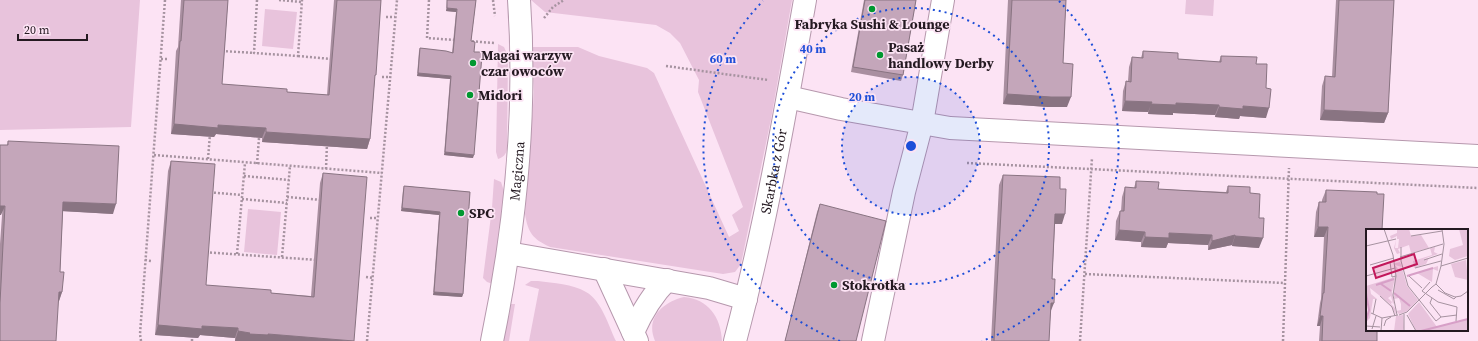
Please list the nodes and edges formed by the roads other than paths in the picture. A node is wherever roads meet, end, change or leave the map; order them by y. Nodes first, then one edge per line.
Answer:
1 (519, 0) edge
2 (805, 0) edge
3 (943, 0) edge
4 (790, 90) junction
5 (922, 123) junction
6 (1478, 156) edge
7 (508, 253) junction
8 (604, 269) junction
9 (667, 280) junction
10 (746, 300) junction
11 (635, 337) edge
12 (492, 341) edge
13 (735, 341) edge
14 (873, 341) edge

1 - 7 street, Magiczna
2 - 4 street, Skarbka z Gór
3 - 5 street
4 - 5 street
4 - 10 street, Skarbka z Gór
5 - 6 street
5 - 14 street
7 - 8 street
7 - 12 street, Magiczna
8 - 9 street
8 - 11 street
9 - 10 street
9 - 11 street
10 - 13 street, Skarbka z Gór

